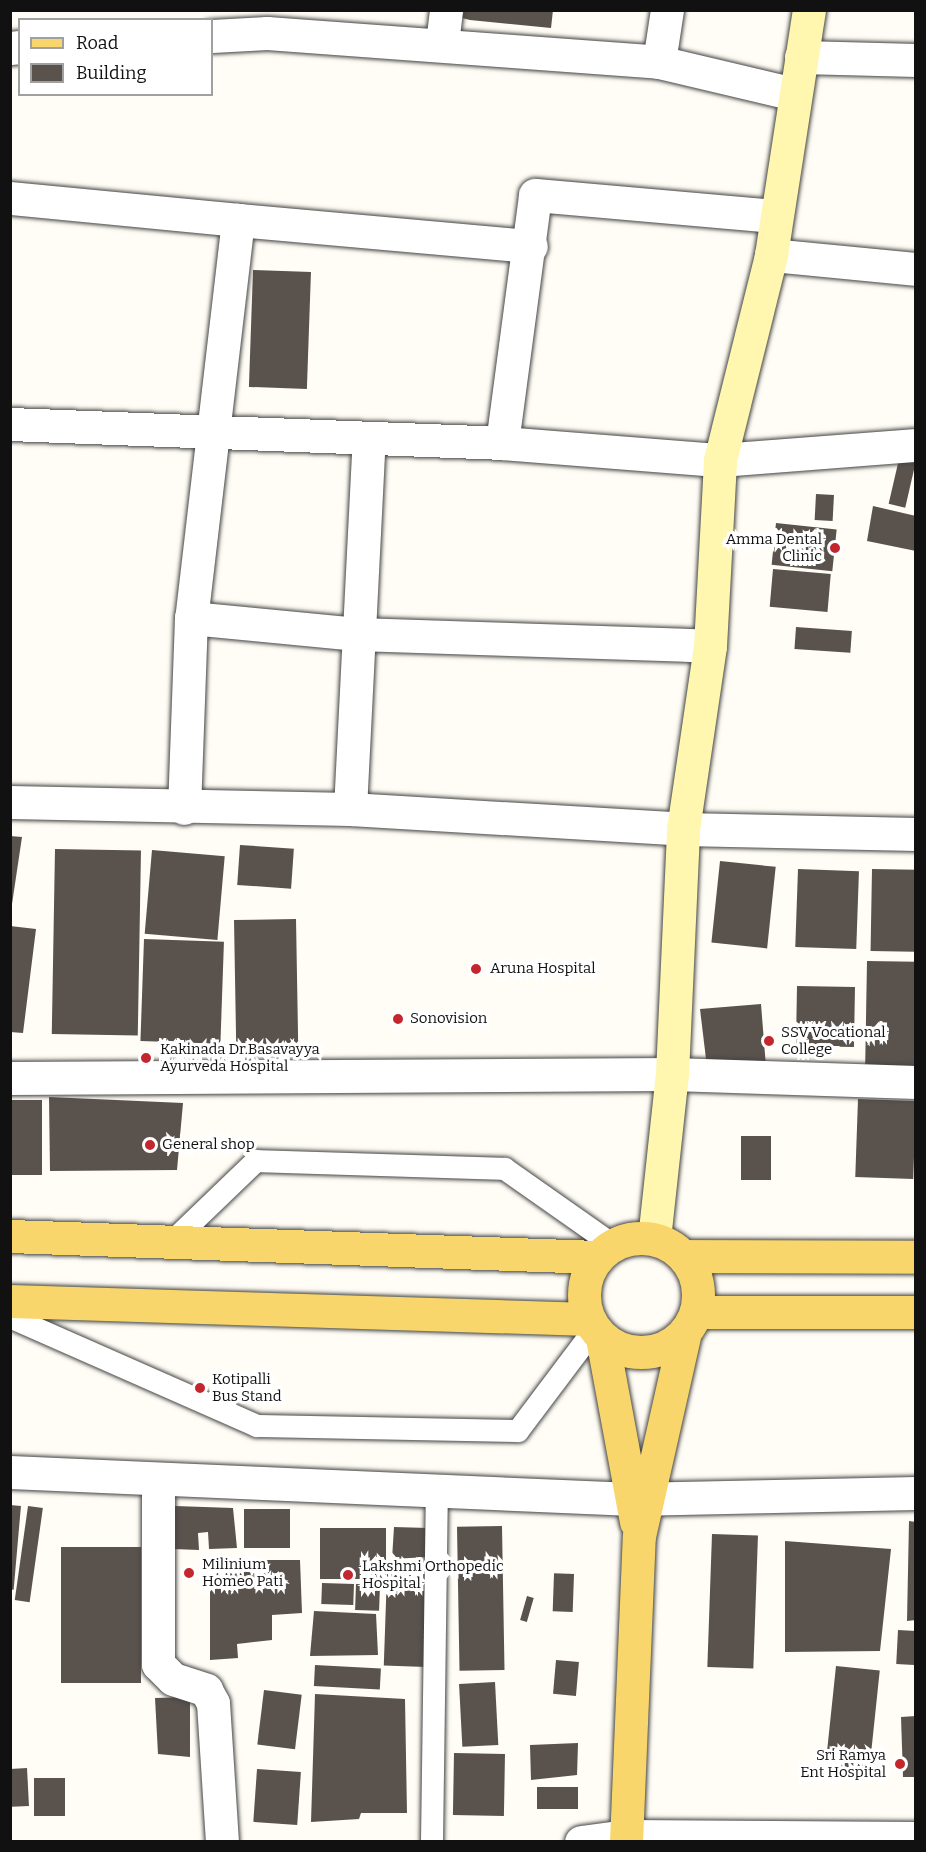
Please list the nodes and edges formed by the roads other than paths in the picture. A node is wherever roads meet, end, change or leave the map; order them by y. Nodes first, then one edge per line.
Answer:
1 (446, 10) edge
2 (666, 10) edge
3 (809, 10) edge
4 (268, 22) edge
5 (213, 36) edge
6 (442, 43) junction
7 (801, 57) junction
8 (915, 60) edge
9 (659, 62) junction
10 (794, 94) junction
11 (10, 198) edge
12 (775, 216) junction
13 (238, 220) junction
14 (531, 246) junction
15 (771, 255) junction
16 (915, 269) edge
17 (10, 424) edge
18 (217, 433) junction
19 (369, 439) junction
20 (502, 443) junction
21 (915, 445) edge
22 (720, 460) junction
23 (191, 618) junction
24 (357, 634) junction
25 (710, 646) junction
26 (10, 802) edge
27 (184, 807) junction
28 (350, 809) junction
29 (683, 829) junction
30 (915, 834) edge
31 (672, 1074) junction
32 (10, 1078) edge
33 (915, 1082) edge
34 (10, 1236) edge
35 (654, 1239) junction
36 (174, 1240) junction
37 (606, 1251) junction
38 (684, 1256) junction
39 (915, 1257) edge
40 (10, 1301) edge
41 (915, 1312) edge
42 (10, 1317) edge
43 (691, 1322) junction
44 (595, 1328) junction
45 (10, 1472) edge
46 (158, 1481) junction
47 (437, 1486) junction
48 (915, 1493) edge
49 (640, 1498) junction
50 (915, 1838) edge
51 (626, 1839) edge
52 (222, 1842) edge
53 (432, 1842) edge
54 (581, 1842) edge

1 - 6 street
2 - 9 street
3 - 7 street
4 - 5 street
4 - 6 street
6 - 9 street
7 - 8 street
7 - 10 street
9 - 10 street
10 - 12 street
11 - 13 street
12 - 14 street
12 - 15 street
13 - 14 street
13 - 18 street
14 - 20 street
15 - 16 street
15 - 22 street
17 - 18 street
18 - 19 street
18 - 23 street
19 - 20 street
19 - 24 street
20 - 22 street
21 - 22 street
22 - 25 street
23 - 24 street
23 - 27 street
24 - 25 street
24 - 28 street
25 - 29 street
26 - 27 street
27 - 28 street
28 - 29 street
29 - 30 street
29 - 31 street
31 - 32 street
31 - 33 street
31 - 35 street
34 - 36 main road
35 - 37 main road
35 - 38 main road
36 - 37 main road
36 - 37 lane
37 - 44 main road
38 - 39 main road
38 - 43 main road
40 - 44 main road
41 - 43 main road
42 - 44 lane
43 - 44 main road
43 - 49 main road
44 - 49 main road
45 - 46 street
46 - 47 street
46 - 52 street
47 - 49 street
47 - 53 lane
48 - 49 street
49 - 51 main road
50 - 51 street
51 - 54 street

